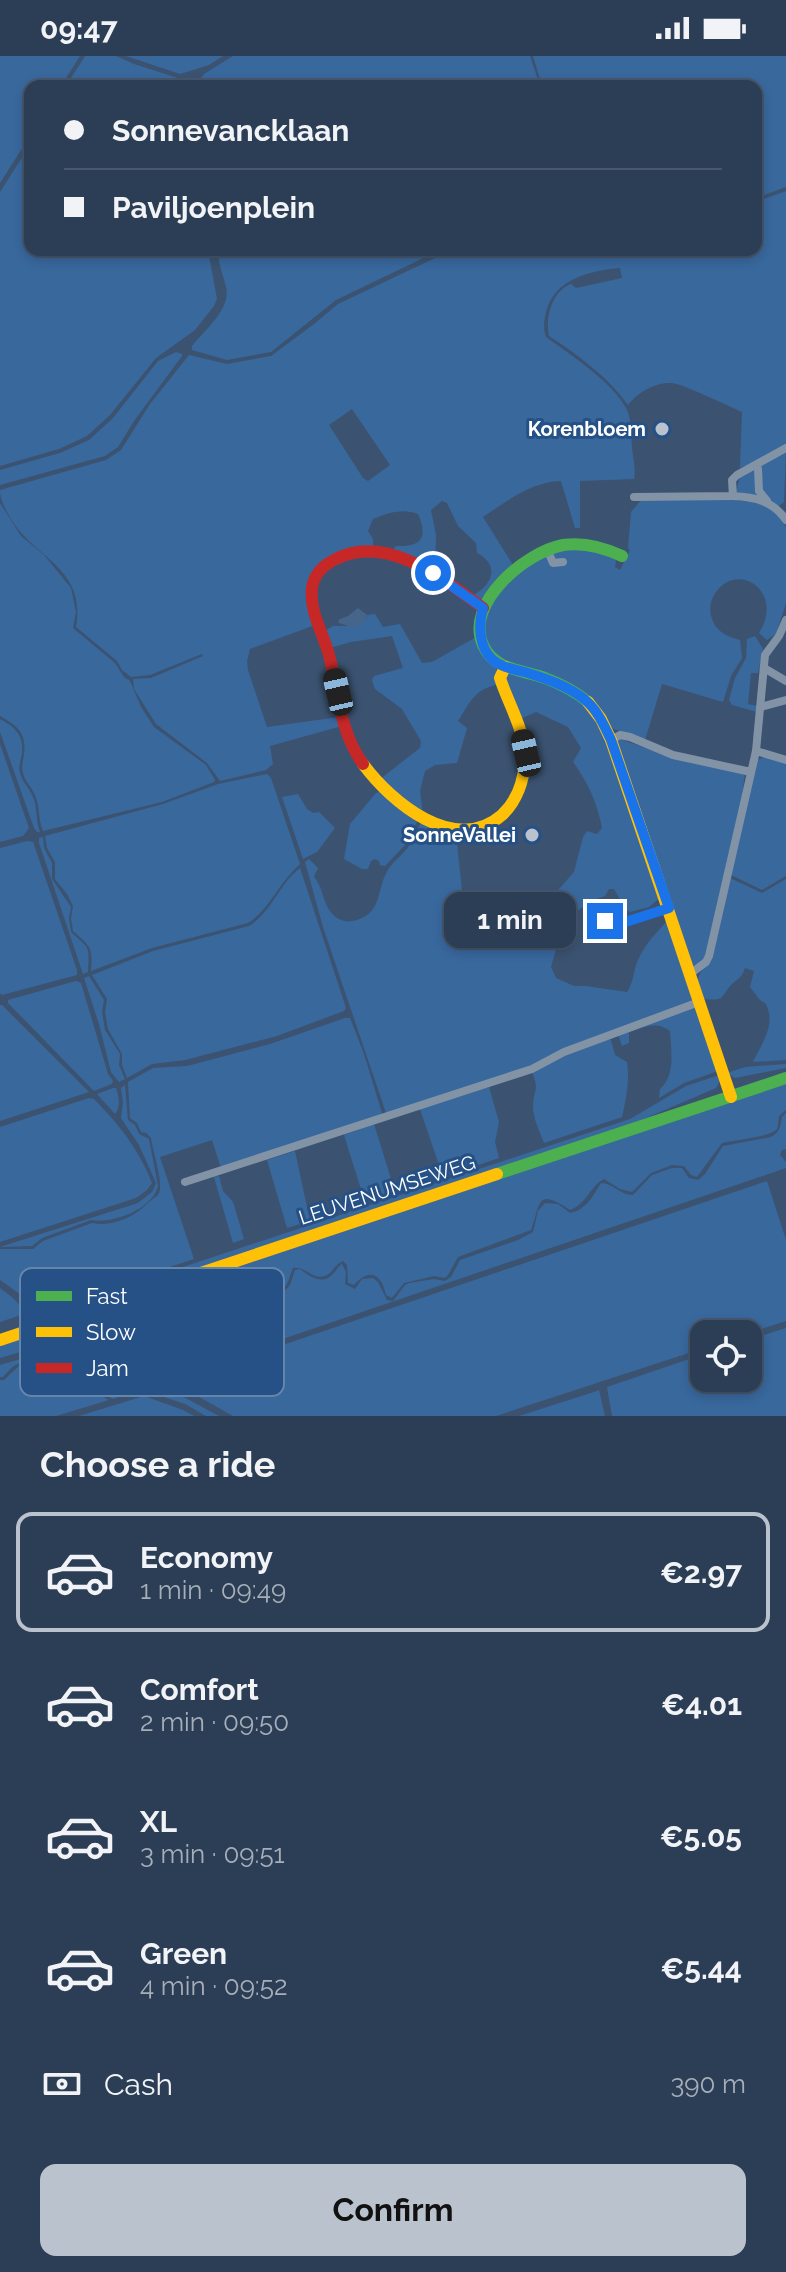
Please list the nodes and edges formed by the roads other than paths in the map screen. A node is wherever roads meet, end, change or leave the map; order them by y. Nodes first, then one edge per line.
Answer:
1 (786, 448) edge
2 (758, 469) dead end
3 (733, 496) junction
4 (634, 497) dead end
5 (771, 504) junction
6 (786, 520) edge
7 (547, 549) junction
8 (622, 556) dead end
9 (563, 562) dead end
10 (553, 563) junction
11 (543, 569) dead end
12 (483, 608) junction
13 (786, 620) edge
14 (505, 667) junction
15 (764, 668) junction
16 (786, 681) edge
17 (786, 700) edge
18 (761, 707) junction
19 (611, 740) junction
20 (756, 751) junction
21 (786, 760) edge
22 (751, 772) junction
23 (669, 908) junction
24 (605, 921) dead end
25 (690, 974) junction
26 (699, 1002) junction
27 (786, 1078) edge
28 (731, 1097) junction
29 (185, 1182) dead end
30 (217, 1268) edge
31 (20, 1333) edge
32 (0, 1340) edge

1 - 3 street
2 - 5 street
3 - 4 street
3 - 5 street
5 - 6 street
7 - 8 street
7 - 10 street
7 - 12 street
9 - 10 street
10 - 11 street
12 - 14 street
12 - 14 street
13 - 15 street
14 - 19 street
15 - 16 street
15 - 18 street
17 - 18 street
18 - 20 street
19 - 22 street
19 - 23 street
20 - 21 street
20 - 22 street
22 - 25 street
23 - 24 street
23 - 25 street
25 - 26 street
26 - 28 street
26 - 29 street
27 - 28 street, LEUVENUMSEWEG
28 - 30 street, LEUVENUMSEWEG
31 - 32 street, LEUVENUMSEWEG

